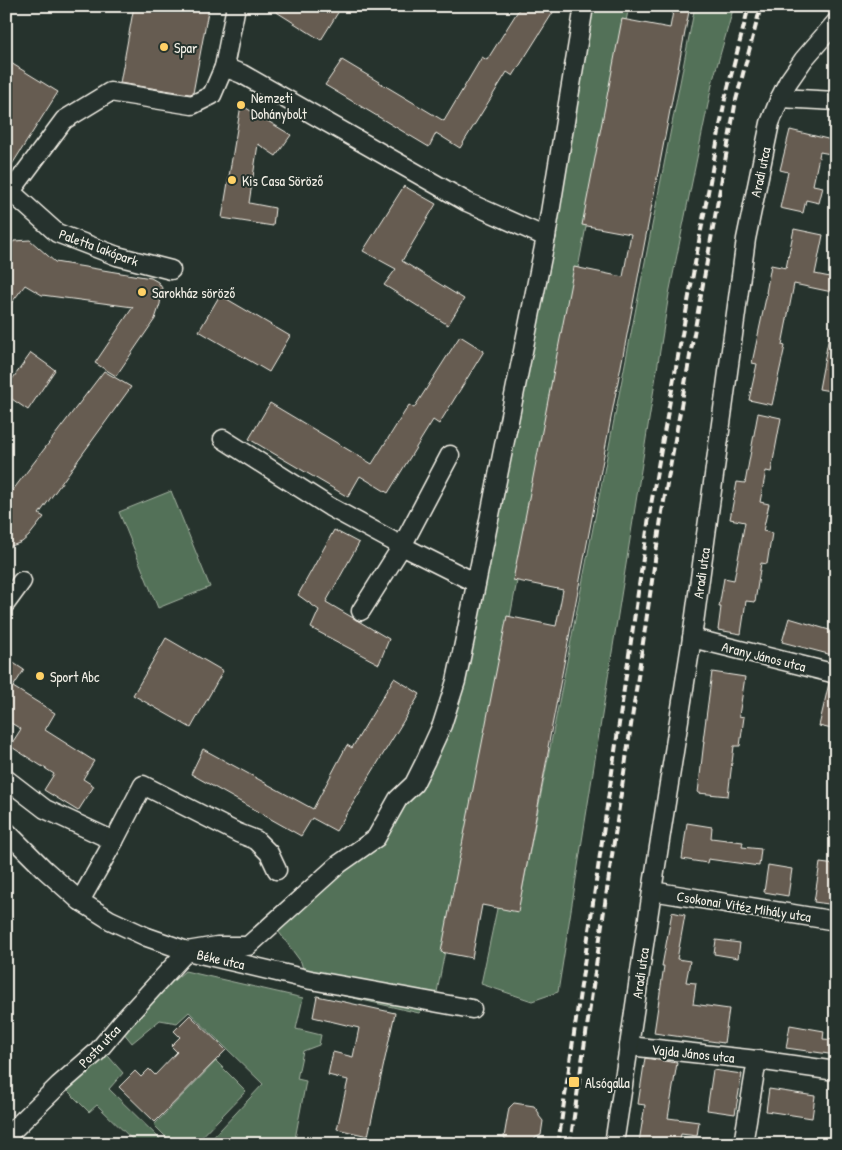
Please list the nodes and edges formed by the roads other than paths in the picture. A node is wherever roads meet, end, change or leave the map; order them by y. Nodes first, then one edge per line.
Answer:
1 (236, 6) edge
2 (584, 6) edge
3 (836, 22) edge
4 (224, 66) junction
5 (780, 98) junction
6 (836, 101) edge
7 (8, 195) edge
8 (546, 238) junction
9 (172, 270) dead end
10 (223, 439) dead end
11 (450, 455) dead end
12 (402, 546) junction
13 (22, 581) dead end
14 (476, 583) junction
15 (6, 603) edge
16 (361, 611) dead end
17 (692, 638) junction
18 (836, 674) edge
19 (6, 779) edge
20 (6, 831) edge
21 (114, 841) junction
22 (276, 870) dead end
23 (652, 890) junction
24 (80, 901) junction
25 (836, 921) edge
26 (187, 951) junction
27 (472, 1009) dead end
28 (630, 1046) junction
29 (757, 1060) junction
30 (836, 1071) edge
31 (6, 1137) edge
32 (614, 1144) edge
33 (743, 1144) edge

1 - 4 street
2 - 8 street
3 - 5 street, Aradi utca
4 - 7 street, Paletta lakópark
4 - 8 street
5 - 6 street
5 - 17 street, Aradi utca
7 - 9 street, Paletta lakópark
8 - 14 street
10 - 12 street
11 - 12 street
12 - 14 street
12 - 16 street
13 - 15 street
14 - 26 street
17 - 18 street, Arany János utca
17 - 23 street, Aradi utca
19 - 21 street
20 - 24 street, Béke utca
21 - 22 street
21 - 24 street
23 - 25 street, Csokonai Vitéz Mihály utca
23 - 28 street, Aradi utca
24 - 26 street, Béke utca
26 - 27 street, Béke utca
26 - 31 street, Posta utca
28 - 29 street, Vajda János utca
28 - 32 street, Aradi utca
29 - 30 street, Vajda János utca
29 - 33 street

